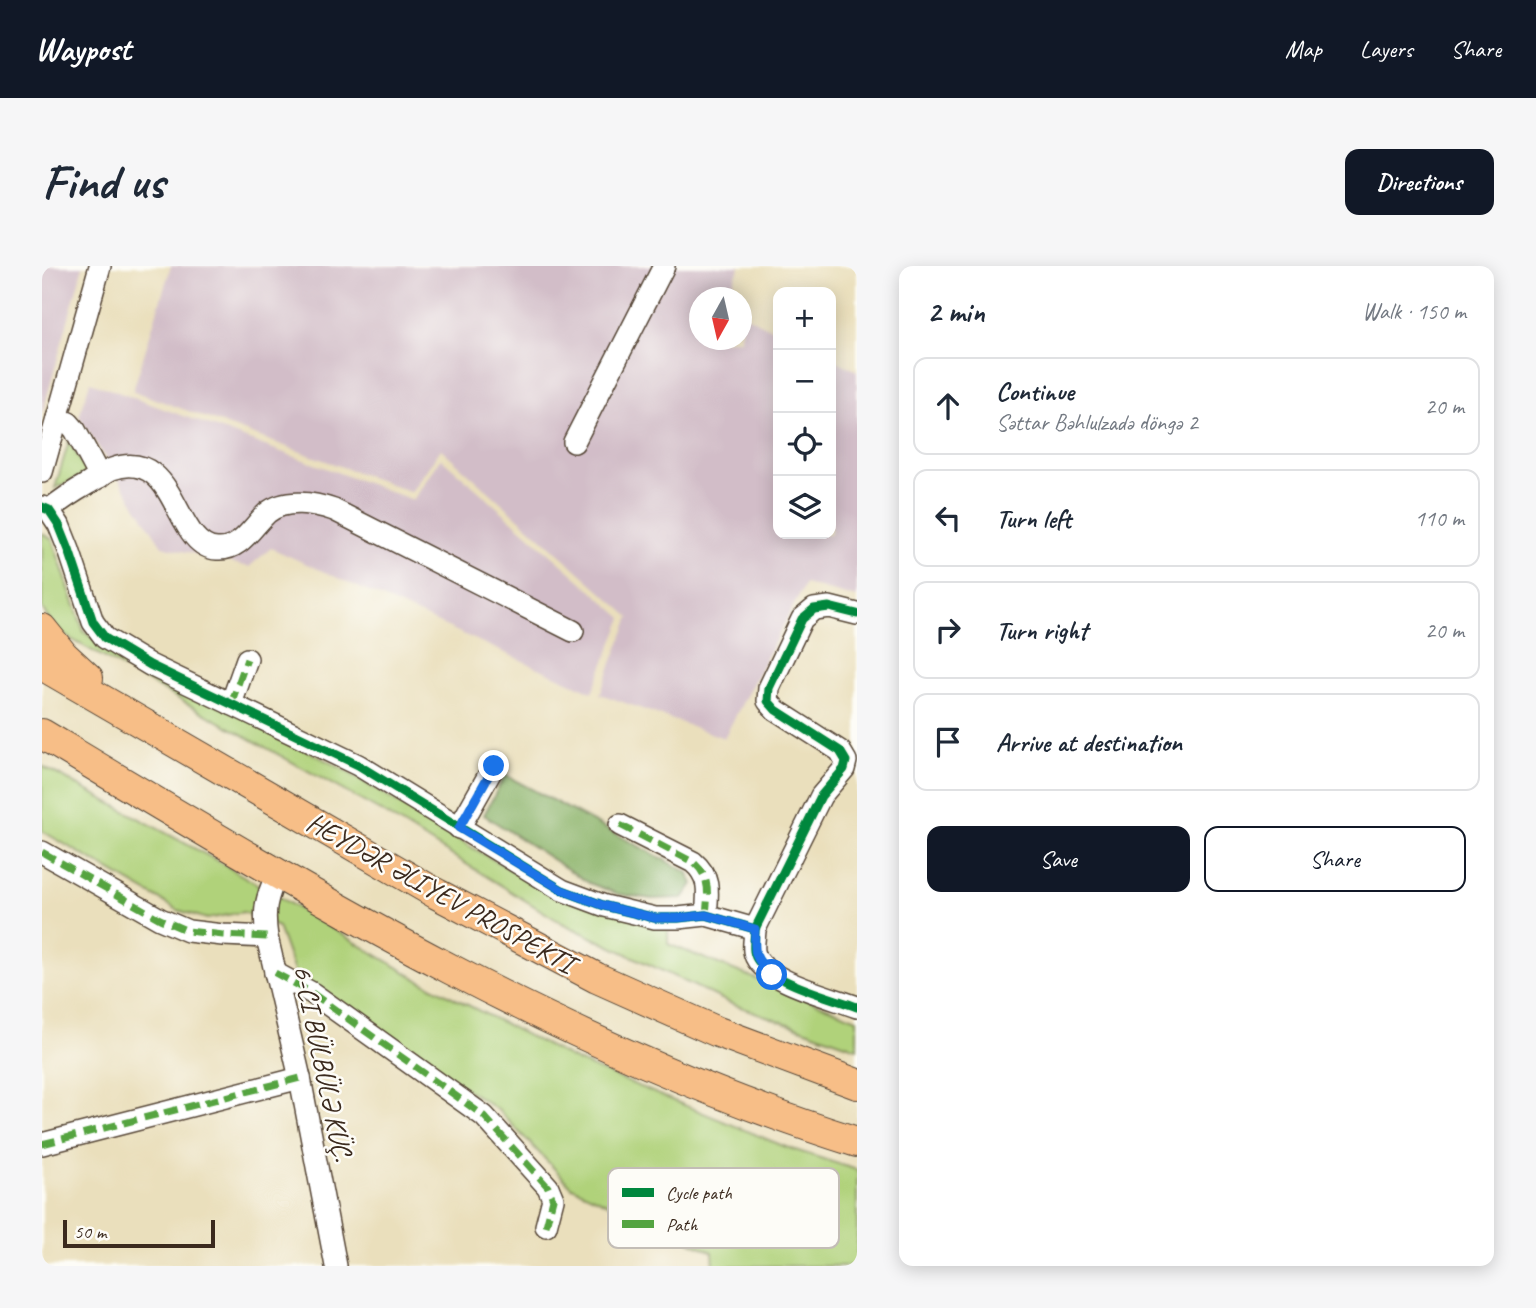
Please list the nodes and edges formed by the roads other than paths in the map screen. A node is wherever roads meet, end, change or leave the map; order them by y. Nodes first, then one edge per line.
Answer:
1 (100, 266) edge
2 (664, 266) edge
3 (57, 418) junction
4 (574, 442) dead end
5 (42, 472) edge
6 (100, 477) junction
7 (46, 508) edge
8 (857, 614) edge
9 (42, 629) edge
10 (573, 631) dead end
11 (247, 659) dead end
12 (42, 665) edge
13 (231, 704) junction
14 (42, 734) edge
15 (213, 762) junction
16 (494, 766) dead end
17 (620, 825) dead end
18 (459, 828) junction
19 (42, 852) edge
20 (277, 874) junction
21 (706, 915) junction
22 (755, 929) junction
23 (267, 937) junction
24 (275, 973) junction
25 (857, 1007) edge
26 (300, 1078) junction
27 (857, 1084) edge
28 (857, 1142) edge
29 (42, 1144) edge
30 (546, 1226) dead end
31 (336, 1266) edge

1 - 3 street
2 - 4 street
3 - 5 street
3 - 6 street
6 - 7 street
6 - 10 street
7 - 13 street
8 - 22 street
9 - 15 highway
11 - 13 street
12 - 15 highway, HEYDƏR ƏLIYEV PROSPEKTI
13 - 18 street
14 - 20 highway, HEYDƏR ƏLIYEV PROSPEKTI
15 - 27 highway, HEYDƏR ƏLIYEV PROSPEKTI
16 - 18 street
17 - 21 street
18 - 21 street
19 - 23 street
20 - 23 street
20 - 28 highway, HEYDƏR ƏLIYEV PROSPEKTI
21 - 22 street
22 - 25 street
23 - 24 street
24 - 26 street
24 - 30 street
26 - 29 street
26 - 31 street

